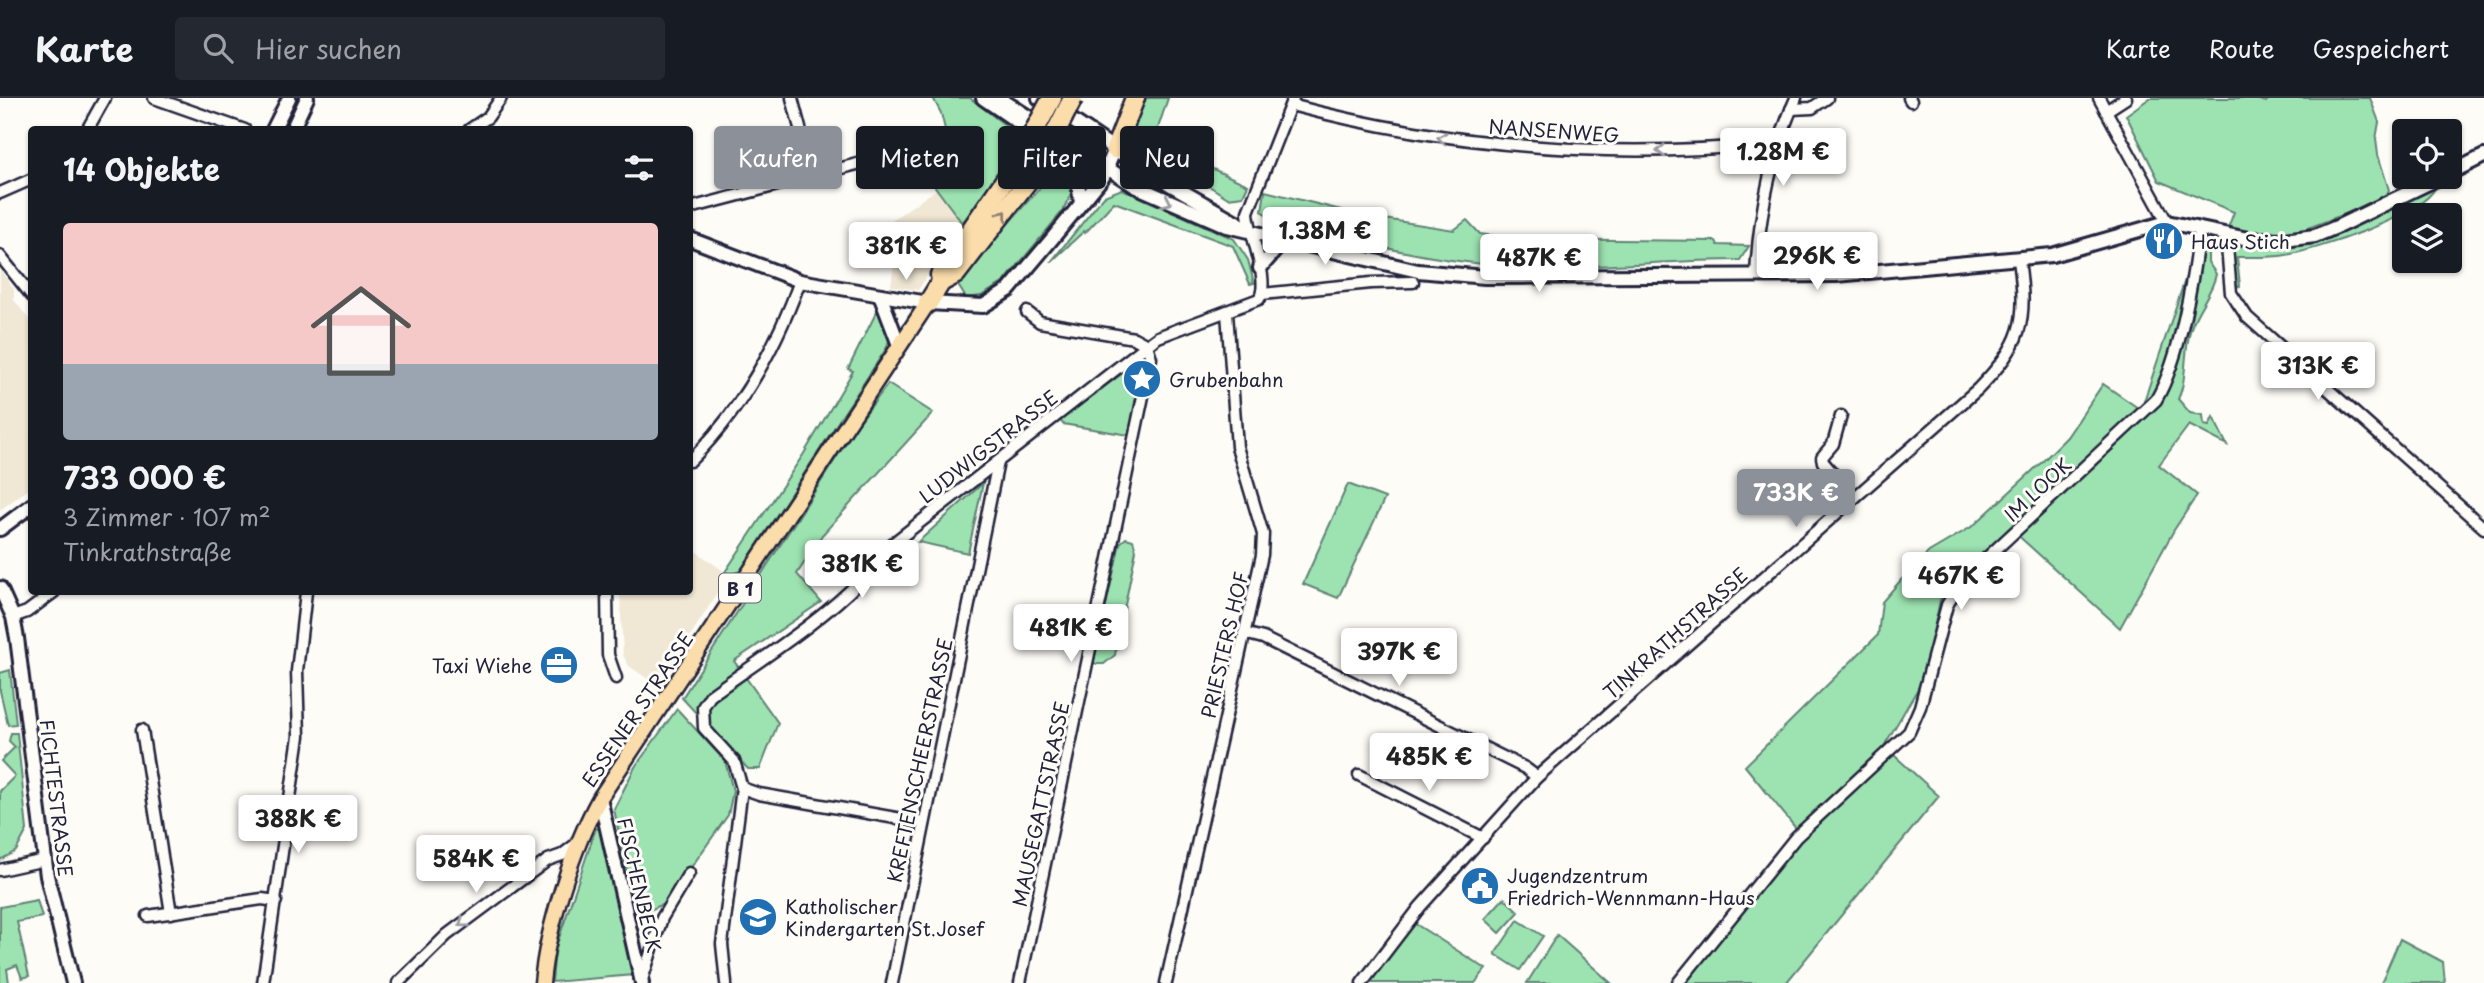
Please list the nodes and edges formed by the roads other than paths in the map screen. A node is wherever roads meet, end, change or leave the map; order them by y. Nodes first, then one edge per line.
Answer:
1 (105, 98) edge
2 (154, 98) edge
3 (289, 98) edge
4 (307, 98) edge
5 (501, 98) edge
6 (792, 98) edge
7 (983, 98) edge
8 (999, 98) edge
9 (1039, 98) edge
10 (1052, 98) edge
11 (1073, 98) edge
12 (1135, 98) edge
13 (1796, 98) edge
14 (1827, 98) edge
15 (2098, 98) edge
16 (2126, 98) edge
17 (1292, 102) edge
18 (1791, 109) junction
19 (2106, 111) junction
20 (89, 126) edge
21 (234, 126) edge
22 (275, 126) edge
23 (294, 126) edge
24 (475, 126) edge
25 (799, 126) edge
26 (1777, 147) junction
27 (1115, 149) junction
28 (2484, 156) edge
29 (2462, 167) edge
30 (1107, 169) junction
31 (28, 181) edge
32 (765, 189) edge
33 (2415, 189) edge
34 (0, 193) edge
35 (1081, 203) junction
36 (693, 207) edge
37 (2167, 222) junction
38 (2199, 228) junction
39 (1249, 229) junction
40 (2226, 236) junction
41 (1285, 239) junction
42 (693, 240) edge
43 (0, 256) edge
44 (2019, 260) junction
45 (1260, 268) junction
46 (1756, 275) junction
47 (800, 281) junction
48 (941, 282) junction
49 (1413, 282) dead end
50 (28, 291) edge
51 (1262, 294) junction
52 (880, 295) junction
53 (928, 303) junction
54 (1027, 312) dead end
55 (1227, 313) junction
56 (899, 345) junction
57 (1147, 345) junction
58 (1841, 416) dead end
59 (693, 457) edge
60 (999, 462) junction
61 (1854, 498) junction
62 (28, 508) edge
63 (2484, 528) edge
64 (0, 529) edge
65 (0, 588) edge
66 (50, 595) edge
67 (306, 595) edge
68 (607, 595) edge
69 (13, 617) junction
70 (1244, 633) junction
71 (616, 678) dead end
72 (142, 730) dead end
73 (1359, 775) dead end
74 (1537, 777) junction
75 (742, 788) junction
76 (600, 798) junction
77 (923, 823) junction
78 (1483, 838) junction
79 (579, 842) junction
80 (44, 860) junction
81 (0, 870) edge
82 (689, 873) dead end
83 (276, 901) junction
84 (171, 913) junction
85 (148, 916) dead end
86 (642, 982) edge
87 (73, 983) edge
88 (263, 983) edge
89 (398, 983) edge
90 (542, 983) edge
91 (726, 983) edge
92 (892, 983) edge
93 (1020, 983) edge
94 (1166, 983) edge
95 (1362, 983) edge
96 (1678, 983) edge

1 - 20 street
2 - 21 street
3 - 22 main road
4 - 23 main road
5 - 24 street
6 - 25 street
7 - 35 main road
8 - 30 main road
9 - 27 main road
10 - 48 highway, B 1, bridge
48 -> 11 highway, bridge
12 - 27 highway
13 - 18 street
14 - 18 street
15 - 19 street
16 - 19 street
26 -> 17 street, NANSENWEG
17 - 39 street
18 - 26 street
19 - 37 street
26 - 46 street
27 - 30 main road
27 - 39 main road
28 - 29 main road
30 - 35 main road
30 -> 39 main road
31 - 34 street
32 - 36 street
33 - 40 main road
35 - 53 main road
37 - 38 main road
37 - 44 main road
38 - 40 main road
38 - 96 street, IM LOOK
39 - 41 main road
39 - 45 street
40 - 63 street
41 - 45 main road
41 - 46 main road
42 - 47 main road
43 - 50 street
44 - 46 main road
44 - 61 street, TINKRATHSTRASSE
45 - 51 street
47 - 52 main road
47 - 59 street
48 - 53 highway, B 1
49 - 51 street
51 - 55 street, LUDWIGSTRASSE
52 - 53 main road
52 - 56 main road
53 - 56 main road, ESSENER STRASSE / B 1
54 - 57 street
55 - 57 street, LUDWIGSTRASSE
55 - 70 street, PRIESTERS HOF
56 - 76 main road, ESSENER STRASSE / B 1
57 - 60 street, LUDWIGSTRASSE
57 - 93 street, MAUSEGATTSTRASSE
58 - 61 street
60 - 75 street, LUDWIGSTRASSE
60 - 77 street, KREFTENSCHEERSTRASSE
61 - 74 street, TINKRATHSTRASSE
62 - 64 main road
65 - 69 main road, FICHTESTRASSE
66 - 69 street
67 - 83 street
68 - 71 street
69 - 80 main road, FICHTESTRASSE
70 - 74 street
70 - 94 street, PRIESTERS HOF
72 - 84 street
73 - 78 street
74 - 78 street, TINKRATHSTRASSE
75 - 77 street
75 - 91 street
76 - 79 main road, ESSENER STRASSE / B 1
76 - 86 main road, FISCHENBECK
77 - 92 street, KREFTENSCHEERSTRASSE
78 - 95 street, TINKRATHSTRASSE
79 -> 89 street
79 - 90 main road, ESSENER STRASSE / B 1
80 - 81 street
80 - 87 main road, FICHTESTRASSE
82 - 86 street, FISCHENBECK
83 - 84 street
83 - 88 street
84 - 85 street

